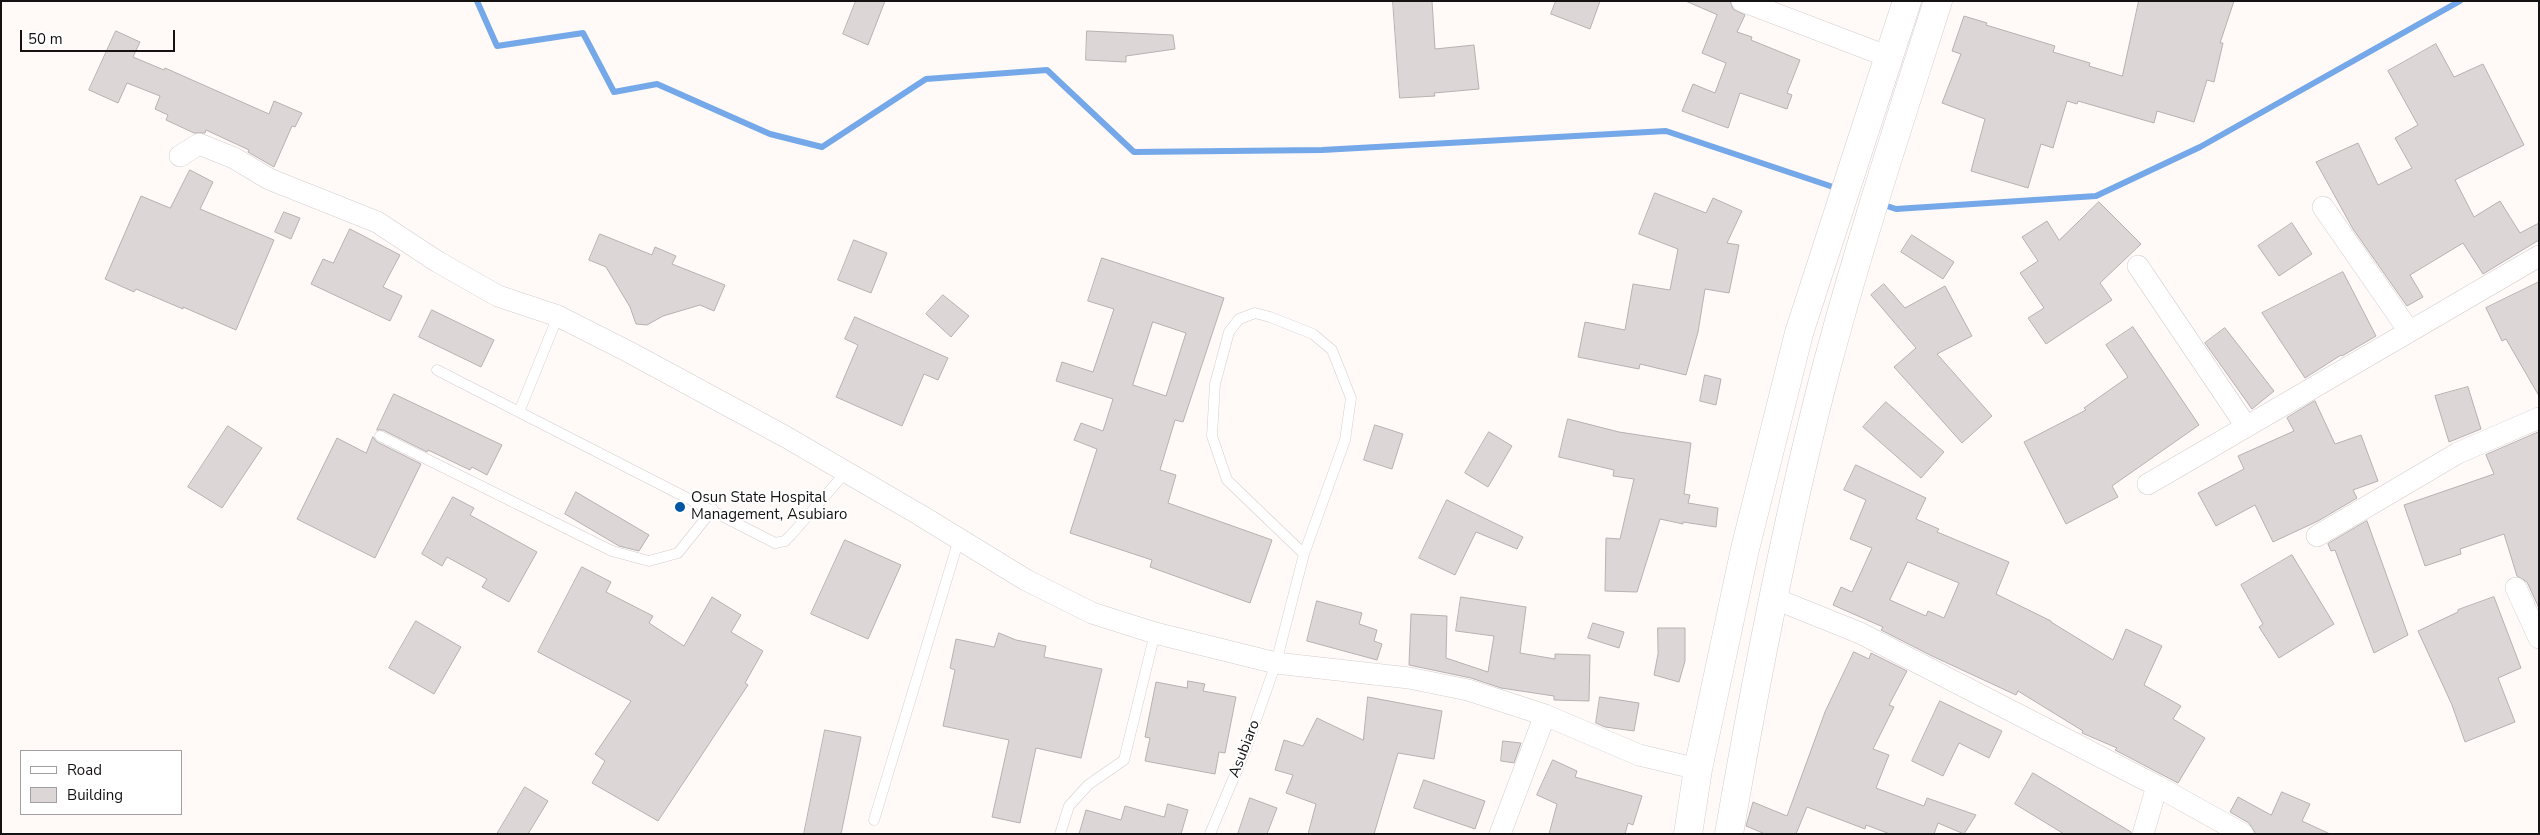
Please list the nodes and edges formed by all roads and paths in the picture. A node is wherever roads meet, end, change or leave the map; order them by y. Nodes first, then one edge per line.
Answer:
1 (1742, 1) edge
2 (1907, 1) edge
3 (1938, 1) edge
4 (1889, 57) junction
5 (180, 156) dead end
6 (2323, 207) dead end
7 (2539, 256) edge
8 (2138, 266) dead end
9 (558, 316) junction
10 (2409, 331) junction
11 (437, 370) dead end
12 (519, 412) junction
13 (2539, 418) edge
14 (2246, 426) junction
15 (380, 436) dead end
16 (846, 472) junction
17 (2148, 484) dead end
18 (713, 509) junction
19 (2317, 536) dead end
20 (959, 539) junction
21 (1304, 554) junction
22 (2516, 588) dead end
23 (1773, 598) junction
24 (1155, 633) junction
25 (2539, 638) edge
26 (1276, 663) junction
27 (1545, 715) junction
28 (1698, 769) junction
29 (2157, 786) junction
30 (874, 820) dead end
31 (1060, 834) edge
32 (1210, 834) edge
33 (1500, 834) edge
34 (1688, 834) edge
35 (1729, 834) edge
36 (2143, 834) edge
37 (2243, 834) edge

1 - 4 street
2 - 4 main road
3 - 23 main road
4 - 28 main road
5 - 9 street
6 - 10 street
7 - 10 street
8 - 14 street
9 - 12 lane
9 - 16 street
10 - 14 street
11 - 12 lane
12 - 18 lane
13 - 19 street
14 - 17 street
15 - 18 lane
16 - 18 lane
16 - 20 street
20 - 24 street
20 - 30 lane
21 - 21 lane, Asubiaro
21 - 26 lane, Asubiaro
22 - 25 street
23 - 29 street
23 - 35 main road
24 - 26 street
24 - 31 lane
26 - 27 street
26 - 32 lane, Asubiaro
27 - 28 street
27 - 33 street
28 - 34 main road
29 - 36 street
29 - 37 street

